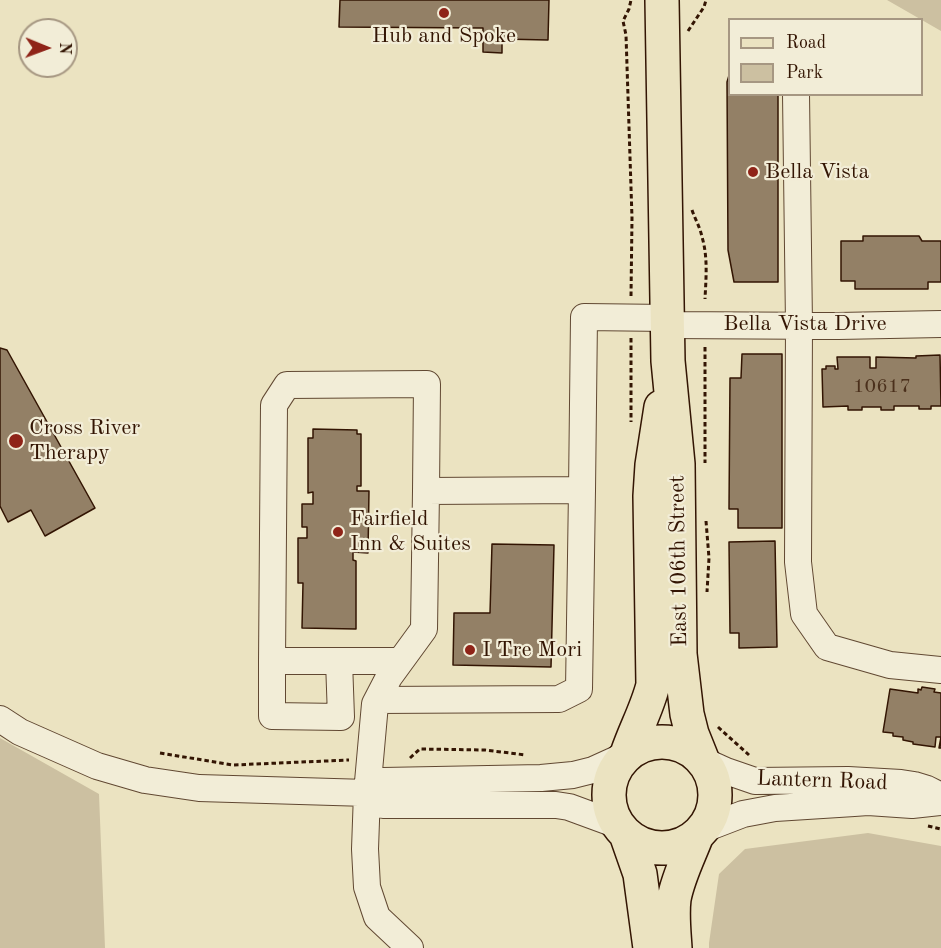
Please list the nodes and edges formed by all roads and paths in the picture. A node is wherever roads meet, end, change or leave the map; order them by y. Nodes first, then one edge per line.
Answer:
1 (632, 0) edge
2 (662, 0) edge
3 (706, 0) edge
4 (685, 37) dead end
5 (796, 96) edge
6 (692, 207) dead end
7 (632, 218) dead end
8 (705, 299) dead end
9 (668, 321) junction
10 (941, 324) edge
11 (799, 326) junction
12 (668, 361) junction
13 (582, 490) junction
14 (426, 491) junction
15 (272, 661) junction
16 (339, 661) junction
17 (400, 661) junction
18 (941, 670) edge
19 (378, 700) junction
20 (0, 719) edge
21 (717, 726) dead end
22 (160, 753) dead end
23 (626, 755) junction
24 (529, 756) dead end
25 (751, 756) dead end
26 (409, 758) dead end
27 (370, 759) junction
28 (703, 760) junction
29 (367, 793) junction
30 (941, 796) edge
31 (941, 802) edge
32 (622, 830) junction
33 (700, 832) junction
34 (410, 948) edge
35 (650, 948) edge
36 (675, 948) edge

1 - 7 path
2 - 9 main road, East 106th Street
3 - 4 path
5 - 11 street
6 - 8 path
9 - 11 street, Bella Vista Drive
9 - 12 main road, East 106th Street
9 - 13 street, Bella Vista Drive
10 - 11 street, Bella Vista Drive
11 - 18 street
12 - 23 main road, East 106th Street
12 - 28 main road, East 106th Street
13 - 14 street
13 - 19 street
14 - 15 street
14 - 17 street
15 - 16 street
15 - 16 street
16 - 17 street
17 - 19 street
19 - 27 street
20 - 29 street
21 - 25 path
22 - 27 path
23 - 28 main road
23 - 29 street
23 - 32 main road
24 - 26 path
27 - 29 street
28 - 30 street, Lantern Road
28 - 33 main road
29 - 32 street
29 - 34 street
31 - 33 street, Lantern Road
32 - 33 main road
32 - 35 main road
33 - 36 main road

